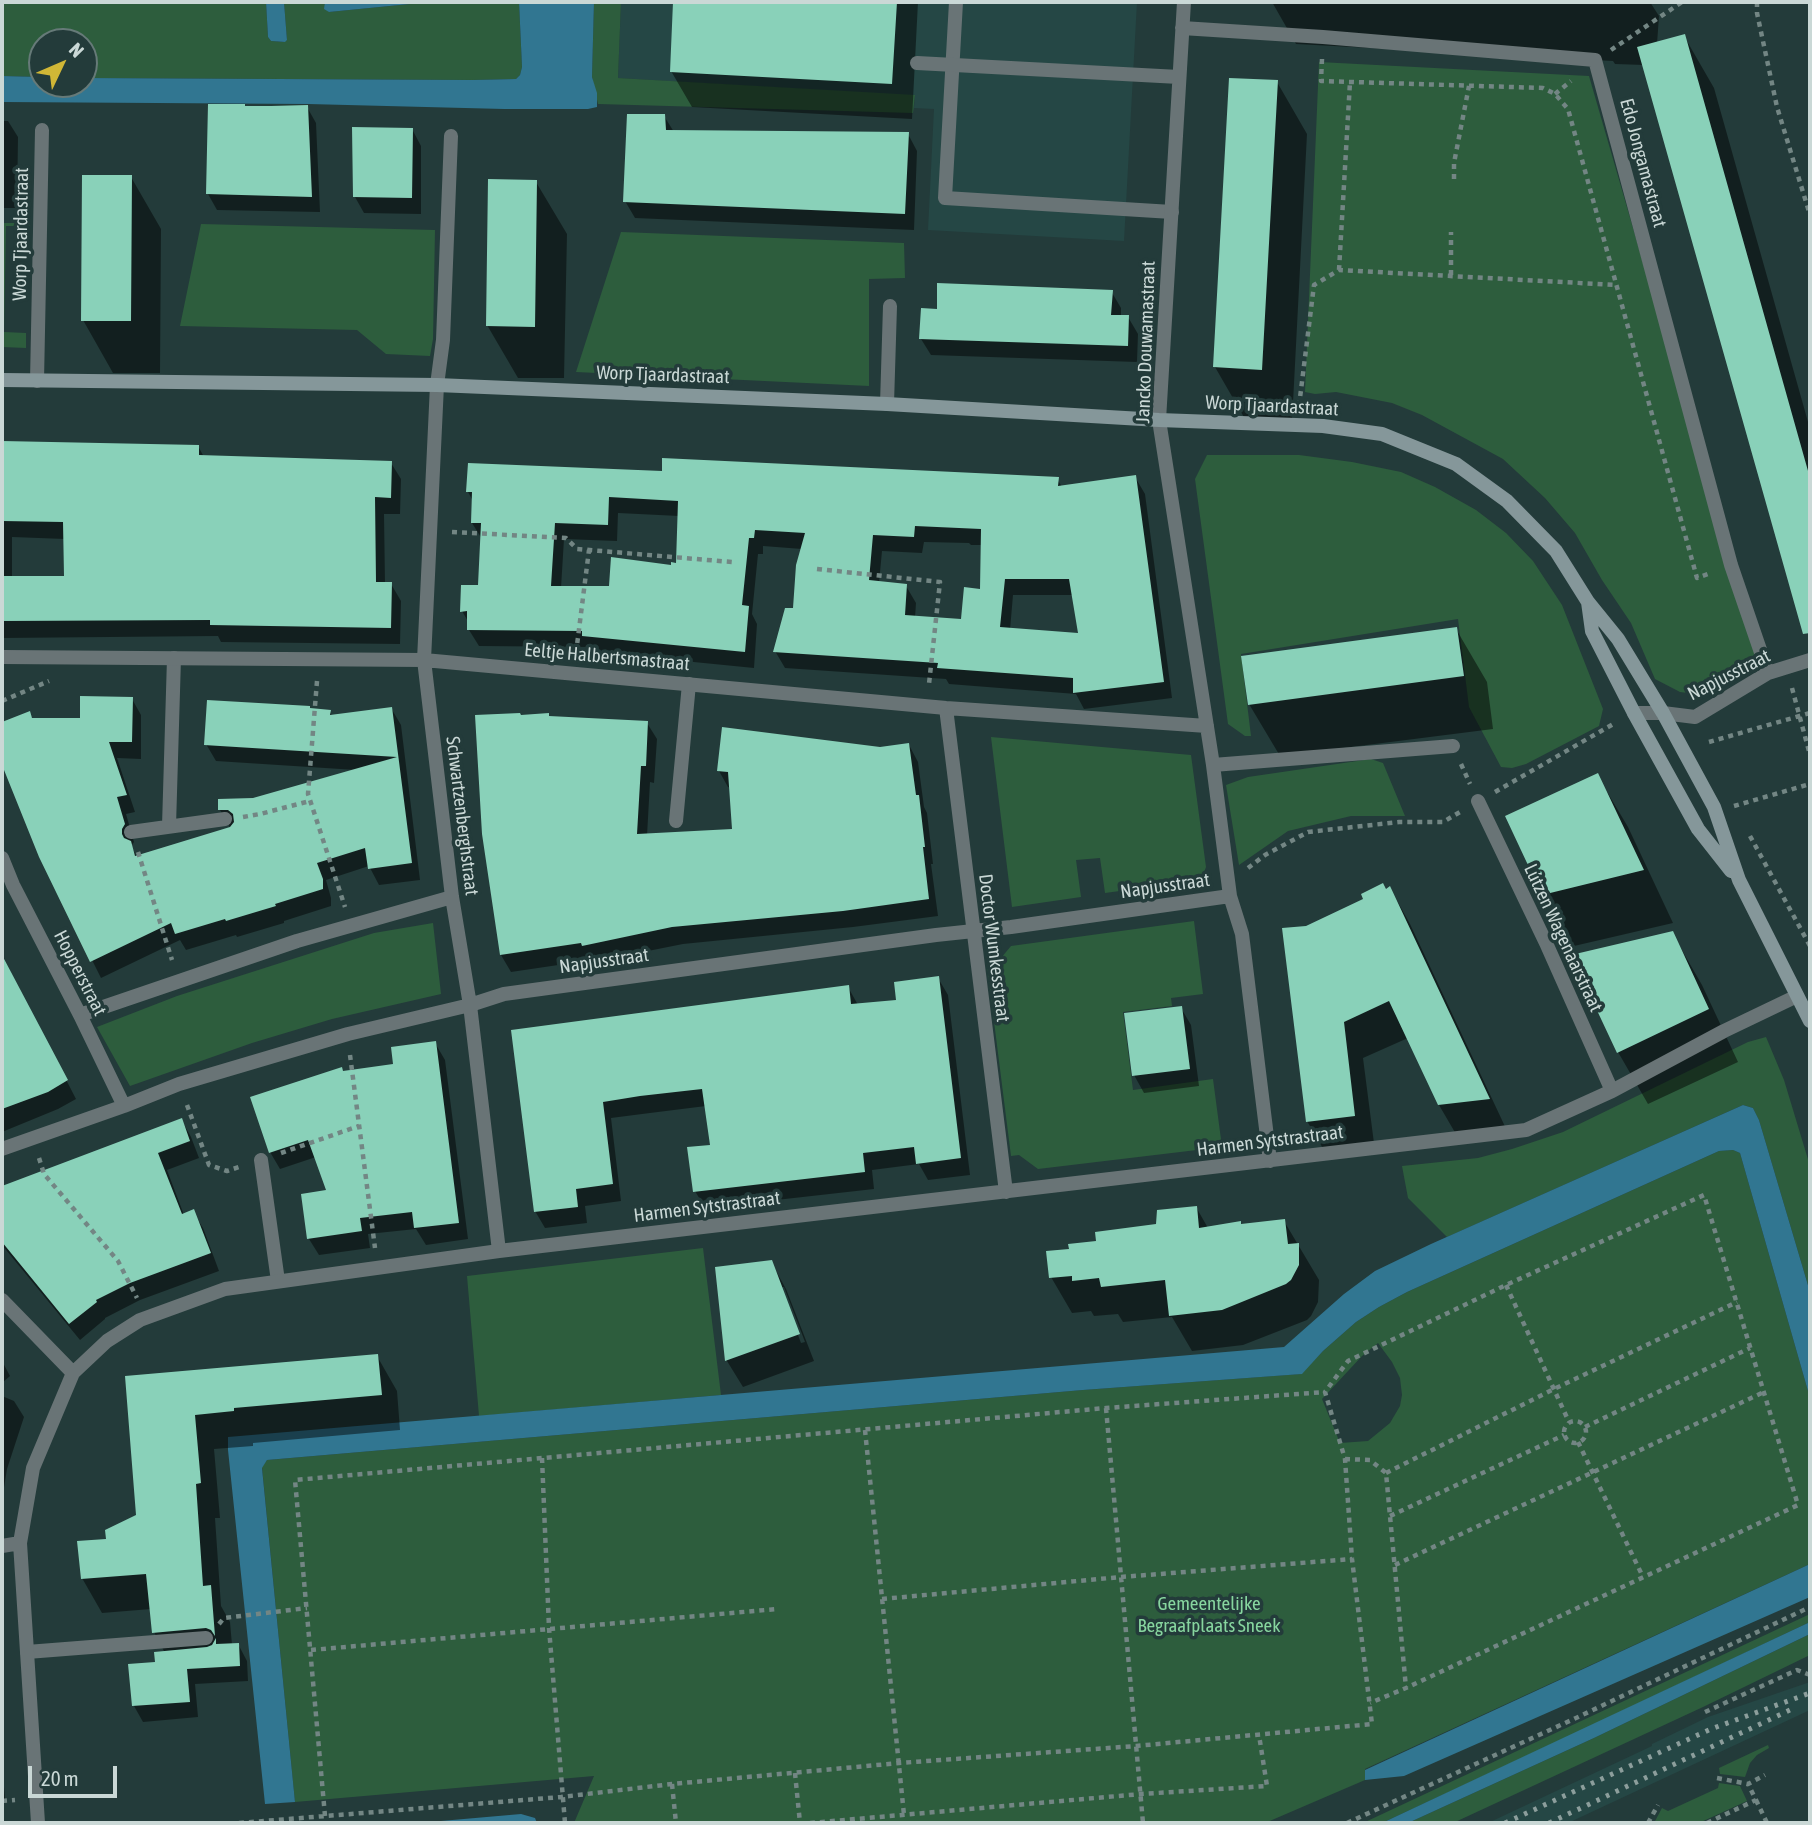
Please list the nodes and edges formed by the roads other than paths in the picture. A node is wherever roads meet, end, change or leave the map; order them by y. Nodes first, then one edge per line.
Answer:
1 (956, 2) edge
2 (1184, 2) edge
3 (1182, 28) junction
4 (918, 64) dead end
5 (952, 65) junction
6 (1179, 78) junction
7 (42, 130) dead end
8 (451, 136) dead end
9 (1172, 212) junction
10 (890, 306) dead end
11 (2, 380) edge
12 (37, 381) junction
13 (437, 385) junction
14 (887, 404) junction
15 (1159, 420) junction
16 (1588, 602) junction
17 (2, 657) edge
18 (174, 658) junction
19 (424, 660) junction
20 (1810, 660) edge
21 (1768, 673) junction
22 (689, 684) junction
23 (946, 708) junction
24 (1634, 713) junction
25 (1663, 713) junction
26 (1207, 726) junction
27 (1453, 746) road end
28 (1213, 765) junction
29 (1478, 801) road end
30 (225, 819) road end
31 (676, 821) dead end
32 (169, 826) junction
33 (131, 832) road end
34 (2, 858) edge
35 (1739, 880) junction
36 (1229, 889) junction
37 (452, 897) junction
38 (973, 931) junction
39 (1797, 996) junction
40 (470, 1005) junction
41 (80, 1015) junction
42 (1810, 1021) edge
43 (1612, 1091) junction
44 (124, 1106) junction
45 (2, 1149) edge
46 (261, 1160) dead end
47 (1270, 1161) junction
48 (1006, 1192) junction
49 (499, 1251) junction
50 (278, 1281) junction
51 (2, 1300) edge
52 (73, 1373) junction
53 (20, 1543) junction
54 (2, 1546) edge
55 (206, 1637) road end
56 (27, 1652) junction
57 (38, 1823) edge

1 - 5 street
2 - 3 street, Jancko Douwamastraat
3 - 6 street, Jancko Douwamastraat
3 - 21 street, Edo Jongamastraat
4 - 5 street
5 - 6 street
5 - 9 street
6 - 9 street, Jancko Douwamastraat
7 - 12 street, Worp Tjaardastraat
8 - 13 street
9 - 15 street, Jancko Douwamastraat
10 - 14 street
11 - 12 main road, Worp Tjaardastraat
12 - 13 main road, Worp Tjaardastraat
13 - 14 main road, Worp Tjaardastraat
13 - 19 street, Schwartzenberghstraat
14 - 15 main road, Worp Tjaardastraat
15 - 16 main road, Worp Tjaardastraat
15 - 26 street, Jancko Douwamastraat
16 - 24 main road, Worp Tjaardastraat
16 - 25 main road, Worp Tjaardastraat
17 - 18 street, Eeltje Halbertsmastraat
18 - 19 street, Eeltje Halbertsmastraat
18 - 32 street
19 - 22 street, Eeltje Halbertsmastraat
19 - 37 street, Schwartzenberghstraat
20 - 21 street, Napjusstraat
21 - 25 street, Napjusstraat
22 - 23 street, Eeltje Halbertsmastraat
22 - 31 street
23 - 26 street, Eeltje Halbertsmastraat
23 - 38 street, Doctor Wumkesstraat
24 - 25 street, Napjusstraat
24 - 35 main road, Worp Tjaardastraat
25 - 35 main road, Worp Tjaardastraat
26 - 28 street, Jancko Douwamastraat
27 - 28 street
28 - 36 street, Napjusstraat
29 - 43 street, Lútzen Wagenaarstraat
30 - 32 street
32 - 33 street
34 - 41 street, Hopperstraat
35 - 39 main road, Worp Tjaardastraat
36 - 38 street, Napjusstraat
36 - 47 street, Napjusstraat
37 - 40 street, Schwartzenberghstraat
37 - 41 street
38 - 40 street, Napjusstraat
38 - 48 street, Doctor Wumkesstraat
39 - 42 main road, Worp Tjaardastraat
39 - 43 street, Harmen Sytstrastraat
40 - 44 street, Napjusstraat
40 - 49 street, Schwartzenberghstraat
41 - 44 street, Hopperstraat
43 - 47 street, Harmen Sytstrastraat
44 - 45 street, Napjusstraat
46 - 50 street
47 - 48 street, Harmen Sytstrastraat
48 - 49 street, Harmen Sytstrastraat
49 - 50 street, Harmen Sytstrastraat
50 - 52 street, Harmen Sytstrastraat
51 - 52 street
52 - 53 street, Harmen Sytstrastraat
53 - 54 street
53 - 56 street, Harmen Sytstrastraat
55 - 56 street
56 - 57 street, Harmen Sytstrastraat

